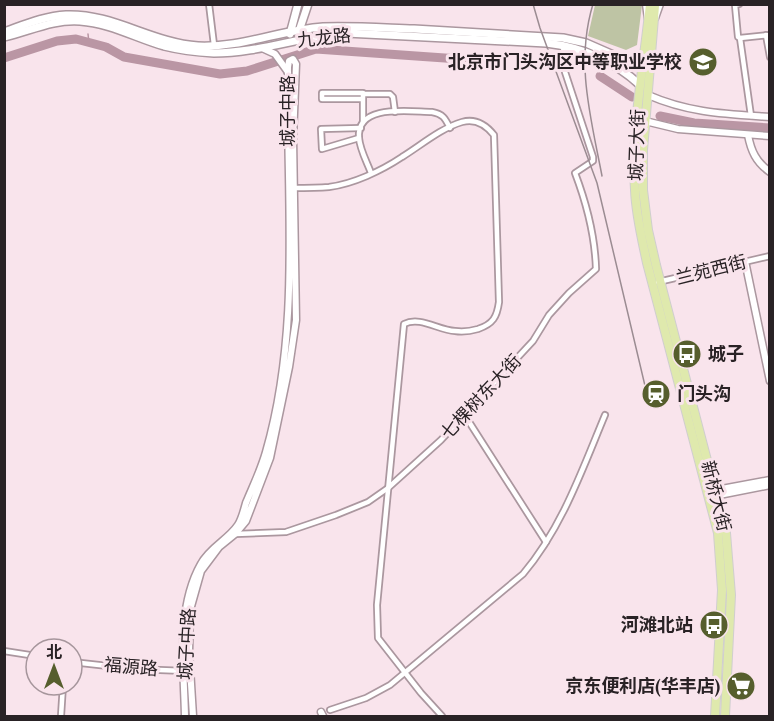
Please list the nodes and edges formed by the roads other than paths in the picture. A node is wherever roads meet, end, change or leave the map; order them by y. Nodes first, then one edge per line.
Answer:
1 (208, 4) edge
2 (298, 4) edge
3 (308, 4) edge
4 (648, 4) edge
5 (655, 4) edge
6 (660, 4) edge
7 (739, 4) edge
8 (651, 21) junction
9 (299, 30) junction
10 (291, 31) junction
11 (4, 32) edge
12 (768, 35) edge
13 (4, 37) edge
14 (740, 38) junction
15 (293, 40) junction
16 (214, 45) junction
17 (563, 45) junction
18 (262, 48) junction
19 (644, 57) junction
20 (770, 57) edge
21 (288, 72) junction
22 (640, 85) junction
23 (648, 95) junction
24 (363, 97) junction
25 (363, 111) junction
26 (383, 112) junction
27 (395, 112) junction
28 (751, 116) junction
29 (770, 117) edge
30 (645, 121) junction
31 (363, 122) junction
32 (360, 128) junction
33 (450, 128) junction
34 (748, 135) junction
35 (770, 136) edge
36 (359, 138) junction
37 (770, 172) edge
38 (371, 173) junction
39 (292, 188) junction
40 (770, 256) edge
41 (745, 261) junction
42 (656, 283) junction
43 (770, 381) edge
44 (464, 414) junction
45 (605, 416) dead end
46 (770, 480) edge
47 (770, 485) edge
48 (388, 488) junction
49 (712, 493) junction
50 (232, 535) junction
51 (546, 542) junction
52 (4, 651) edge
53 (24, 654) edge
54 (84, 663) edge
55 (187, 671) junction
56 (404, 671) junction
57 (62, 697) edge
58 (330, 710) dead end
59 (61, 717) edge
60 (185, 717) edge
61 (194, 717) edge
62 (442, 717) edge
63 (715, 717) edge
64 (725, 717) edge

1 - 16 street
2 - 10 main road
3 - 9 main road
4 - 8 main road, 城子大街
5 - 8 main road, 城子大街
6 - 8 street
7 - 14 street
8 - 19 main road, 城子大街
8 - 23 main road, 城子大街
9 - 10 main road, 九龙路
9 - 15 main road
9 - 19 main road, 九龙路
10 - 15 main road
10 - 16 main road, 九龙路
11 - 16 main road, 九龙路
12 - 14 street
12 - 20 street
13 - 18 main road, 九龙路
14 - 28 street
15 - 17 main road, 九龙路
15 - 18 main road, 九龙路
17 - 22 main road, 九龙路
17 - 44 street, 七棵树东大街
18 - 21 street
19 - 22 main road, 城子大街
21 - 39 street, 城子中路
21 - 39 street, 城子中路
22 - 42 main road, 城子大街
23 - 28 street
23 - 30 main road, 城子大街
24 - 24 street
24 - 25 street
24 - 27 street
25 - 26 street
25 - 31 street
26 - 27 street
26 - 31 street
27 - 33 street
28 - 29 street
30 - 34 street
30 - 42 main road, 城子大街
31 - 32 street
32 - 36 street
32 - 36 street
33 - 38 street
33 - 48 street
34 - 35 street
34 - 37 street
36 - 38 street
38 - 39 street
39 - 50 street, 城子中路
40 - 41 street, 兰苑西街
41 - 42 street, 兰苑西街
41 - 43 street
42 - 49 main road, 新桥大街
44 - 48 street, 七棵树东大街
44 - 51 street
45 - 51 street
46 - 49 street
47 - 49 street
48 - 50 street, 七棵树东大街
48 - 56 street
49 - 63 main road, 新桥大街
49 - 64 main road, 新桥大街
50 - 55 street, 城子中路
51 - 56 street
52 - 53 street
54 - 55 street, 福源路
55 - 60 street, 城子中路
55 - 61 street, 城子中路
56 - 58 street
56 - 62 street
57 - 59 street

